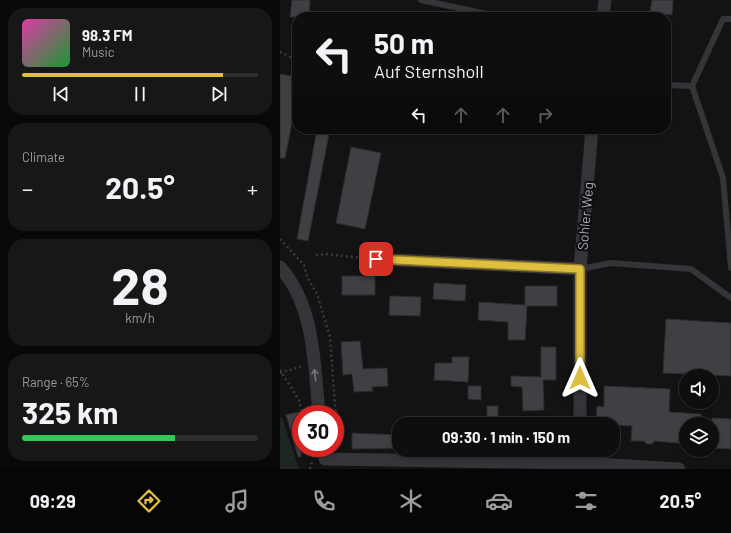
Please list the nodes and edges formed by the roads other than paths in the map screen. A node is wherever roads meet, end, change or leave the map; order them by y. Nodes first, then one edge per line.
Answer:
1 (421, 0) edge
2 (605, 0) edge
3 (477, 12) edge
4 (604, 12) edge
5 (731, 19) edge
6 (671, 85) edge
7 (692, 86) junction
8 (591, 134) edge
9 (731, 177) edge
10 (723, 178) junction
11 (376, 259) road end
12 (280, 266) edge
13 (731, 268) edge
14 (580, 269) junction
15 (731, 298) edge
16 (318, 405) edge
17 (580, 417) edge
18 (324, 459) edge
19 (580, 461) edge
20 (679, 469) edge

1 - 3 lane
2 - 4 street
5 - 7 lane
6 - 7 lane
7 - 10 lane
8 - 14 street, Sohler Weg
9 - 10 lane
10 - 13 lane
11 - 14 street
16 -> 12 street
14 - 15 lane
14 - 17 street, Sohler Weg
18 - 19 street
19 - 20 street

